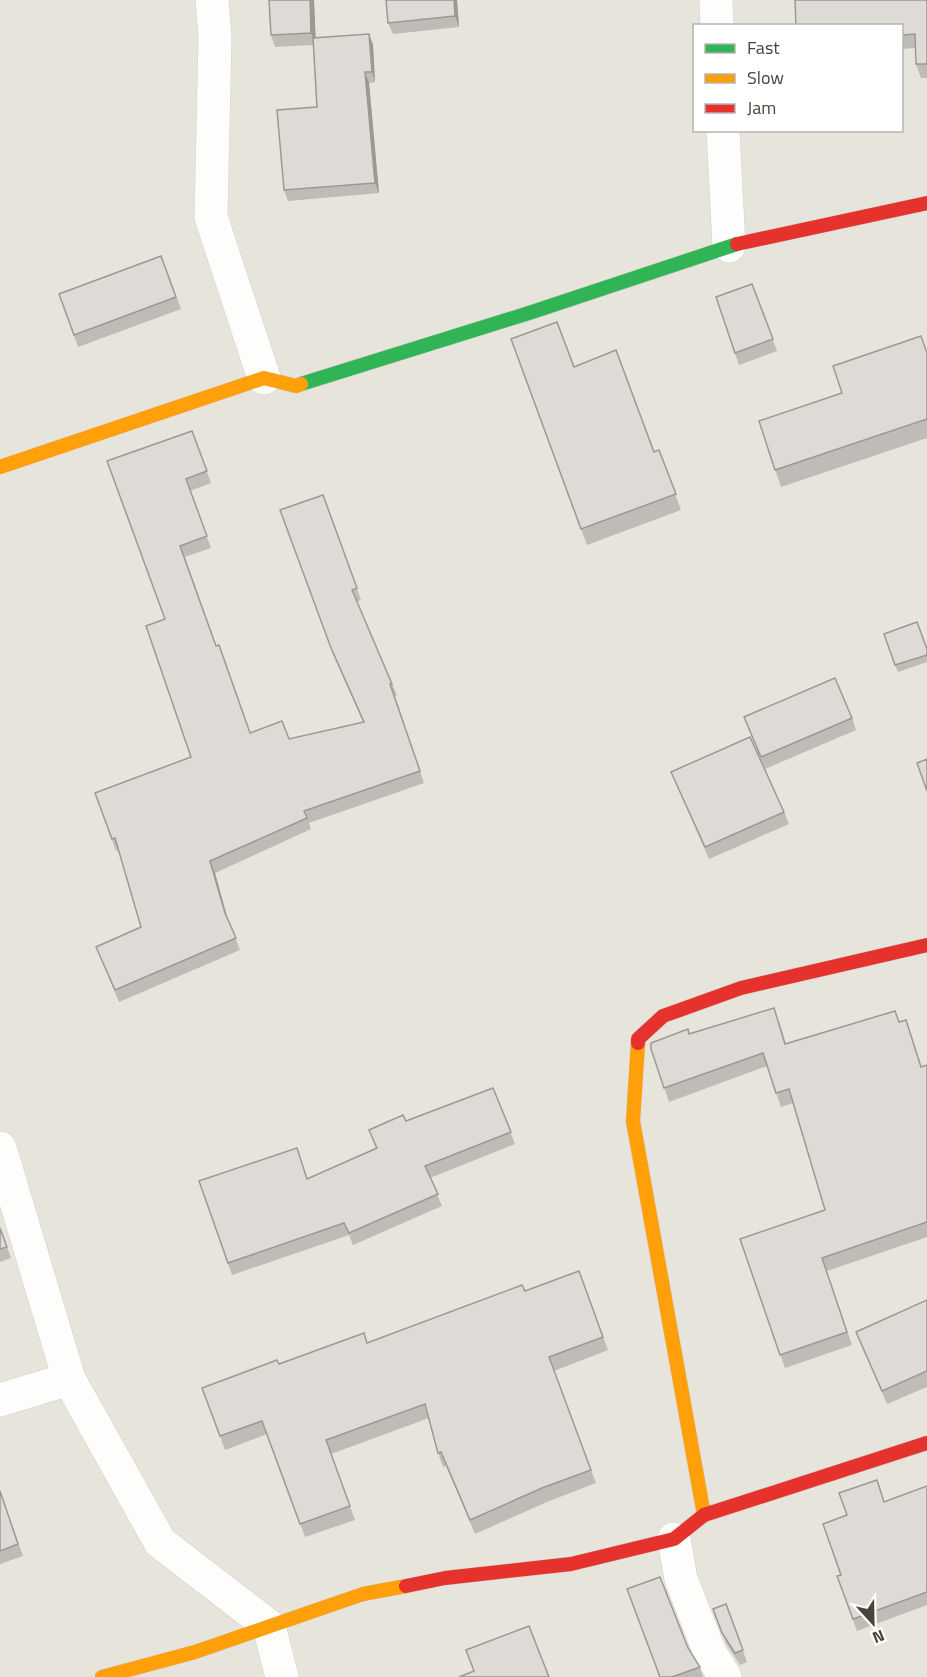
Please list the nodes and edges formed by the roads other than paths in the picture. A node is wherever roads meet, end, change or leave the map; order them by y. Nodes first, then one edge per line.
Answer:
1 (212, 0) edge
2 (716, 0) edge
3 (717, 24) edge
4 (723, 132) edge
5 (927, 203) edge
6 (729, 246) junction
7 (264, 378) junction
8 (0, 467) edge
9 (927, 945) edge
10 (0, 1148) edge
11 (69, 1379) junction
12 (0, 1400) edge
13 (927, 1443) edge
14 (704, 1515) junction
15 (674, 1539) junction
16 (269, 1626) junction
17 (102, 1677) edge
18 (282, 1677) edge
19 (725, 1677) edge

1 - 7 street
2 - 3 street
4 - 6 street
5 - 6 street
6 - 7 street
7 - 8 street
9 - 14 street
10 - 11 street
11 - 12 street
11 - 16 street
13 - 14 street
14 - 15 street
15 - 16 street
15 - 19 street
16 - 17 street
16 - 18 street

